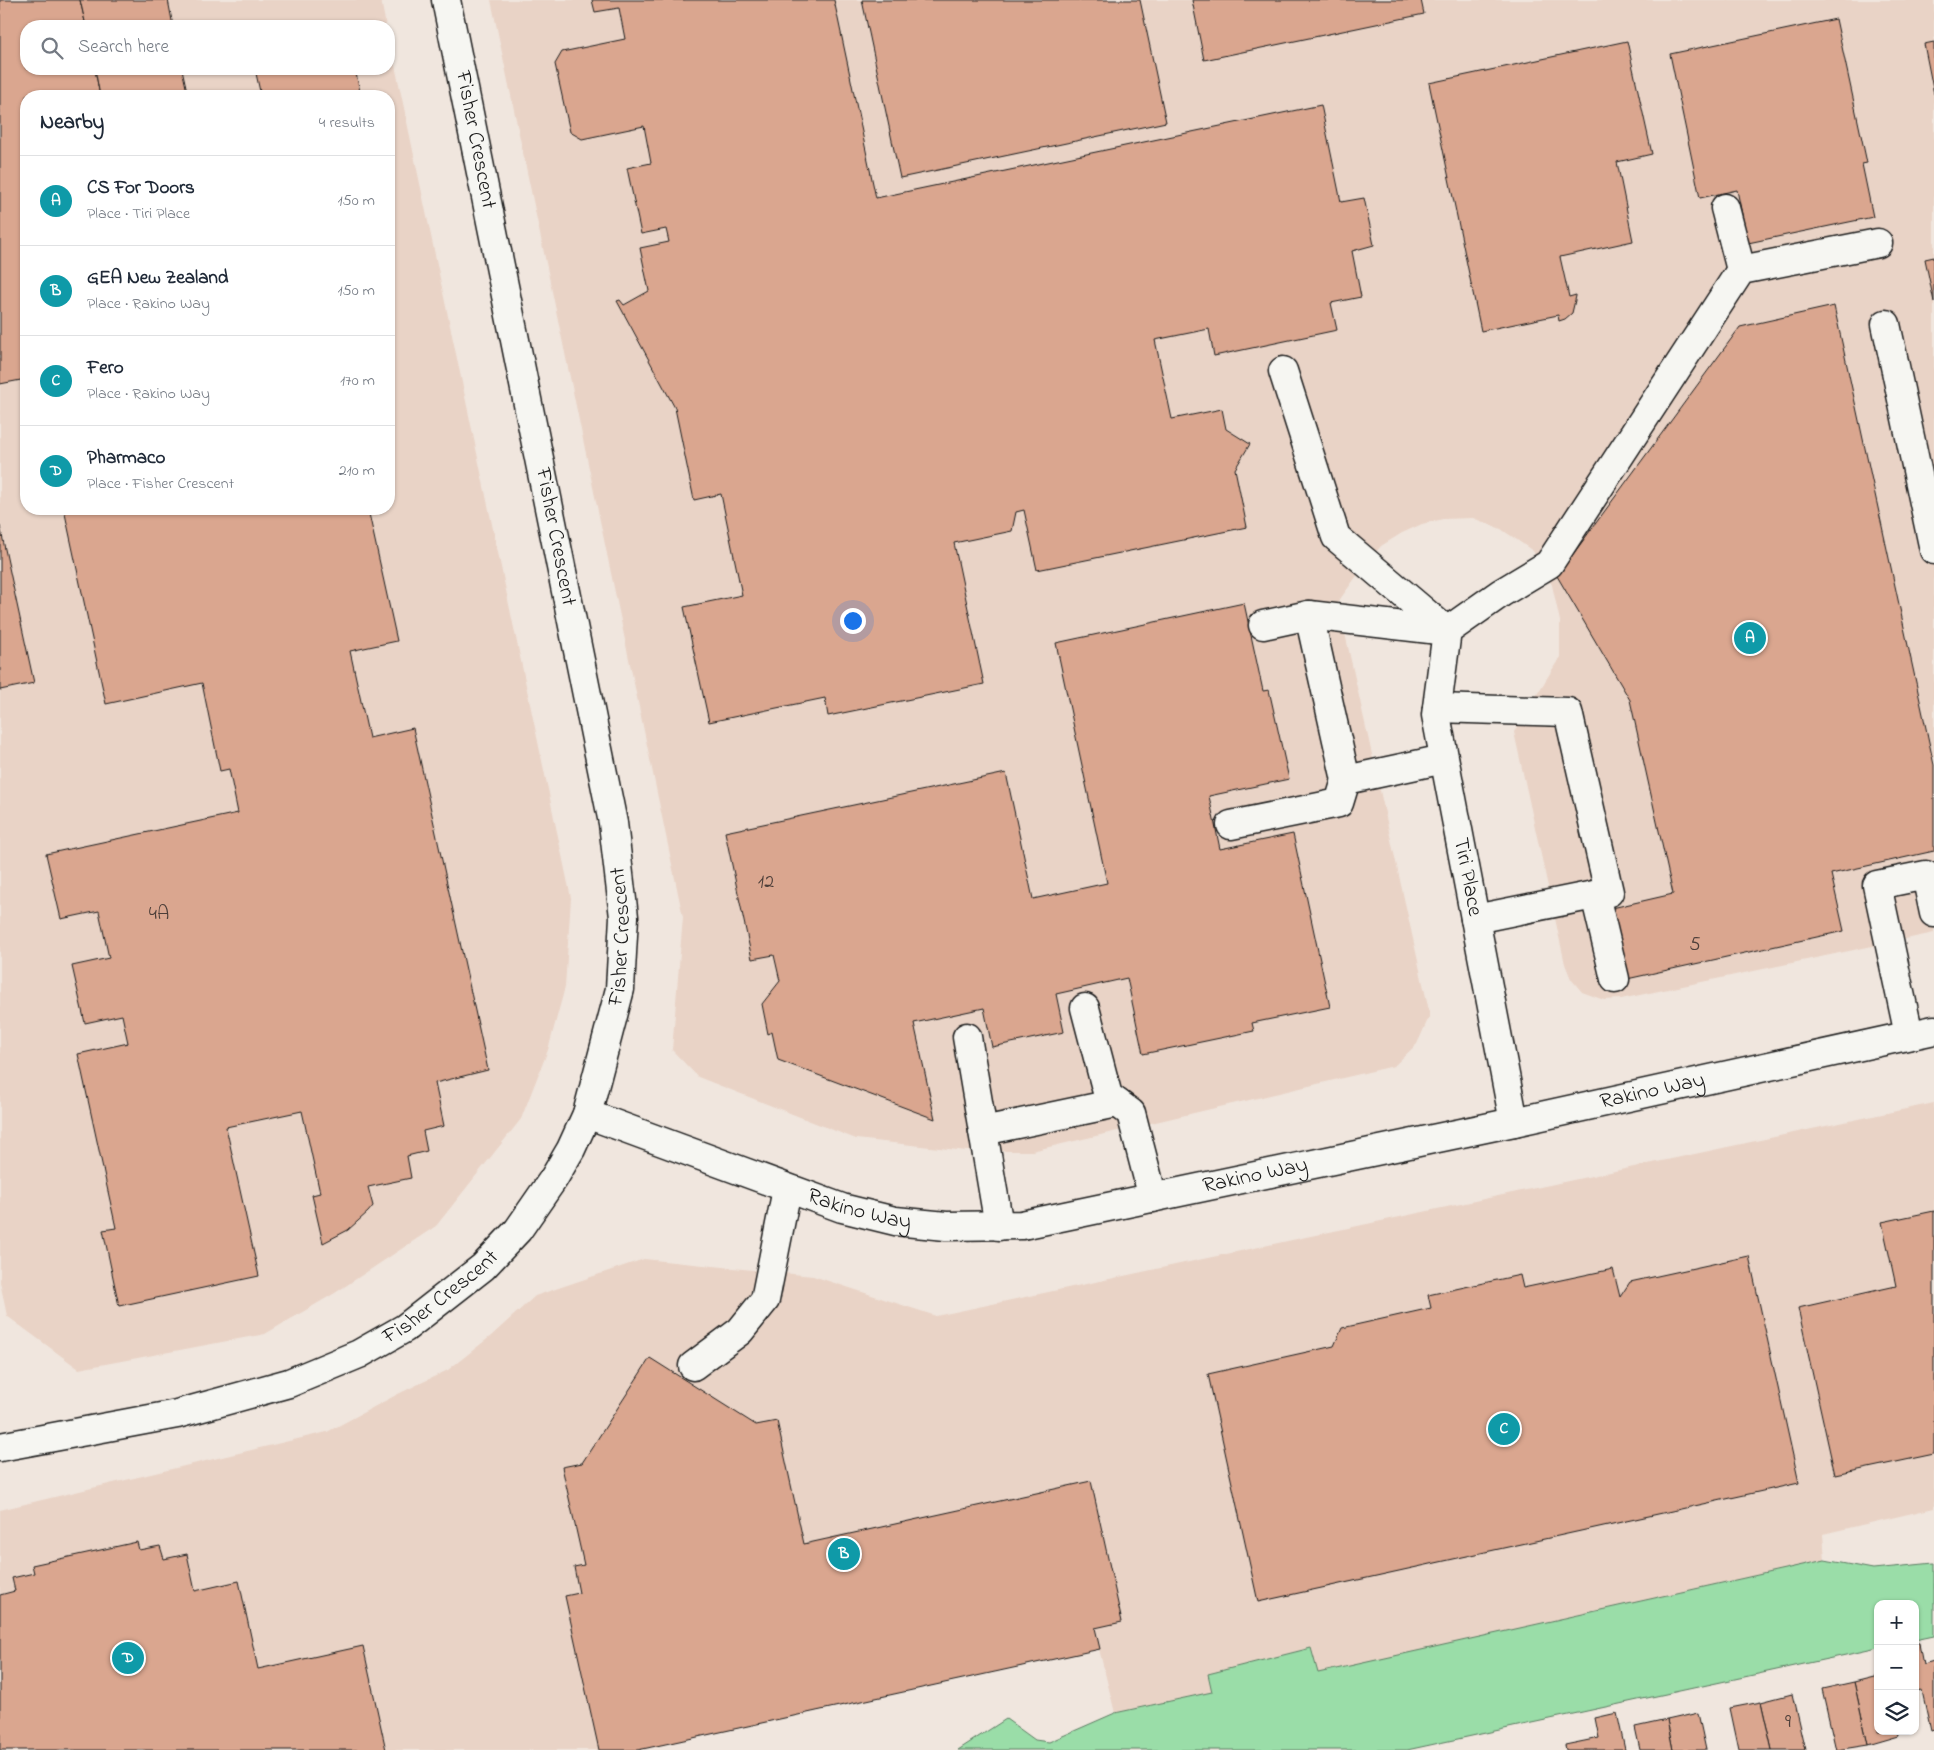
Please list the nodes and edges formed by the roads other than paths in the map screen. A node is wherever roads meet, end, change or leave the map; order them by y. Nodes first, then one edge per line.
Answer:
1 (446, 0) edge
2 (1725, 208) dead end
3 (1878, 242) dead end
4 (1741, 270) junction
5 (1886, 324) dead end
6 (1284, 371) dead end
7 (1934, 550) edge
8 (1309, 615) junction
9 (1263, 625) dead end
10 (1447, 631) junction
11 (1437, 708) junction
12 (1444, 759) junction
13 (1346, 780) junction
14 (1231, 825) dead end
15 (1595, 895) junction
16 (1934, 913) edge
17 (1475, 919) junction
18 (1615, 980) dead end
19 (1085, 1008) dead end
20 (1922, 1032) edge
21 (968, 1037) dead end
22 (1117, 1103) junction
23 (587, 1114) junction
24 (1514, 1122) junction
25 (983, 1131) junction
26 (787, 1189) junction
27 (1153, 1198) junction
28 (999, 1226) junction
29 (693, 1366) dead end
30 (0, 1447) edge

1 - 23 street, Fisher Crescent
2 - 4 street
3 - 4 street
4 - 10 street
5 - 7 street
6 - 10 street
8 - 9 street
8 - 10 street
8 - 13 street
10 - 11 street, Tiri Place
11 - 12 street, Tiri Place
11 - 15 street
12 - 13 street
12 - 17 street, Tiri Place
13 - 14 street
15 - 17 street
15 - 18 street
16 - 20 street
17 - 24 street, Tiri Place
19 - 22 street
20 - 24 street, Rakino Way
21 - 25 street
22 - 25 street
22 - 27 street
23 - 26 street, Rakino Way
23 - 30 street, Fisher Crescent
24 - 27 street, Rakino Way
25 - 28 street
26 - 28 street, Rakino Way
26 - 29 street
27 - 28 street, Rakino Way

